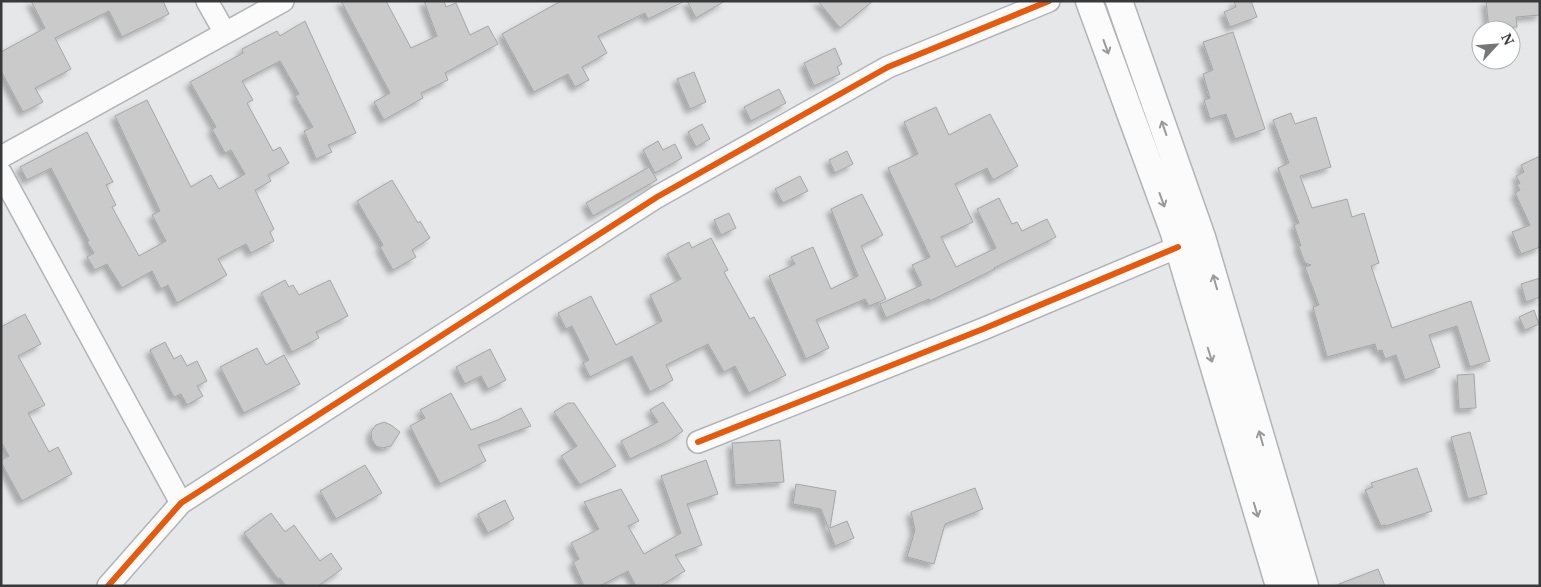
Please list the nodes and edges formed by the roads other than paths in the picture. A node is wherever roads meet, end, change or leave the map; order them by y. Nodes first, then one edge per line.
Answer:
1 (207, 1) edge
2 (283, 1) edge
3 (1049, 1) edge
4 (1089, 1) edge
5 (1119, 1) edge
6 (225, 33) junction
7 (1, 157) edge
8 (1, 173) edge
9 (1178, 247) junction
10 (698, 442) dead end
11 (181, 503) junction
12 (108, 586) edge
13 (1279, 586) edge
14 (1305, 586) edge

1 - 6 street
2 - 6 street
3 - 11 street
4 -> 9 main road
14 -> 5 main road
6 - 7 street
8 - 11 street
9 - 10 street
9 -> 13 main road
11 - 12 street

